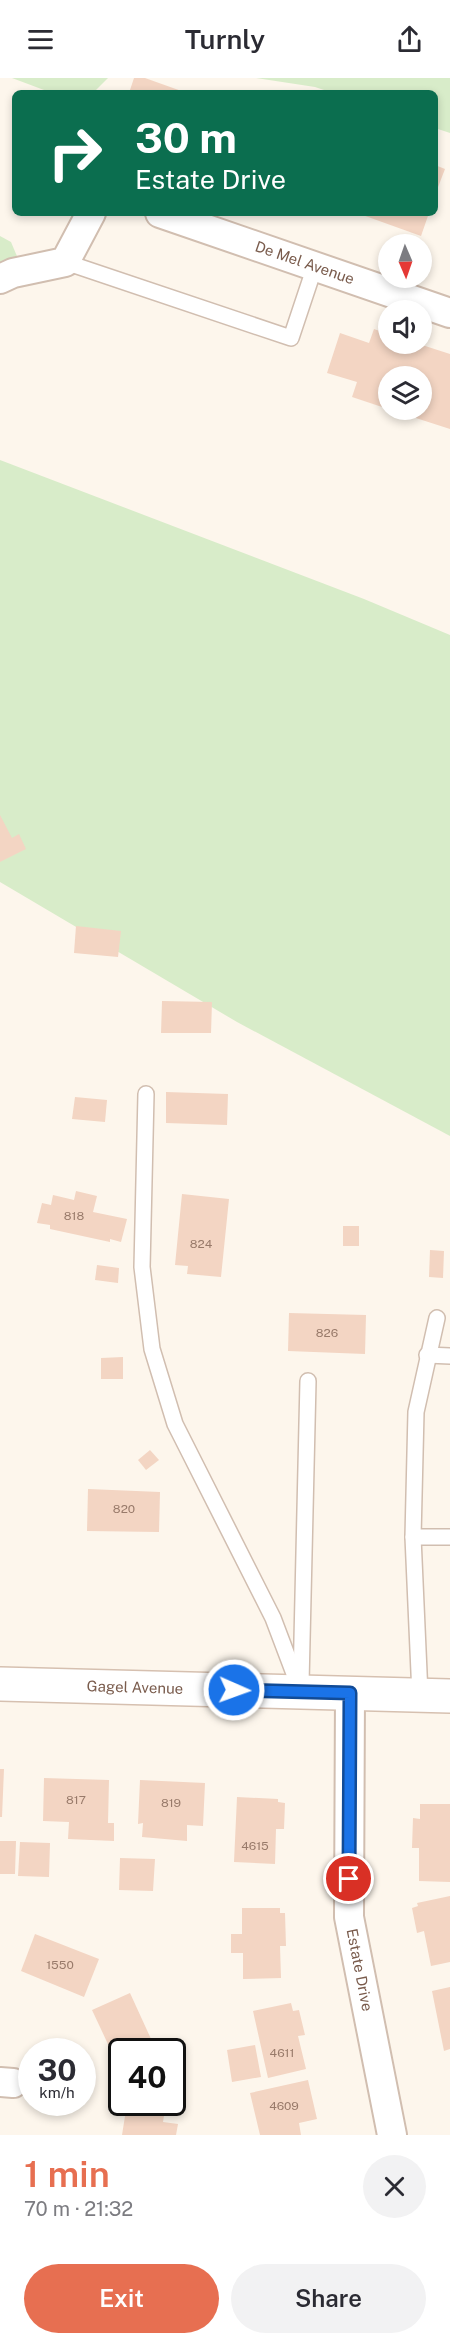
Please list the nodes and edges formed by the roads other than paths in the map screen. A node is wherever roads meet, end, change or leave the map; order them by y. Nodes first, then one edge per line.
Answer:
1 (89, 216) edge
2 (168, 216) edge
3 (65, 262) junction
4 (315, 266) junction
5 (0, 279) edge
6 (450, 313) edge
7 (146, 1094) dead end
8 (437, 1318) dead end
9 (428, 1355) junction
10 (450, 1356) edge
11 (308, 1381) dead end
12 (413, 1537) junction
13 (450, 1537) edge
14 (0, 1684) edge
15 (301, 1692) junction
16 (350, 1693) junction
17 (435, 1696) edge
18 (392, 2135) edge

1 - 3 street
2 - 4 street, De Mel Avenue
3 - 4 lane
3 - 5 street
4 - 6 street, De Mel Avenue
7 - 15 lane
8 - 9 lane
9 - 10 lane
9 - 12 lane
11 - 15 lane
12 - 13 lane
12 - 17 lane
14 - 15 street, Gagel Avenue
15 - 16 street, Gagel Avenue
16 - 17 street, Gagel Avenue
16 - 18 street, Estate Drive

